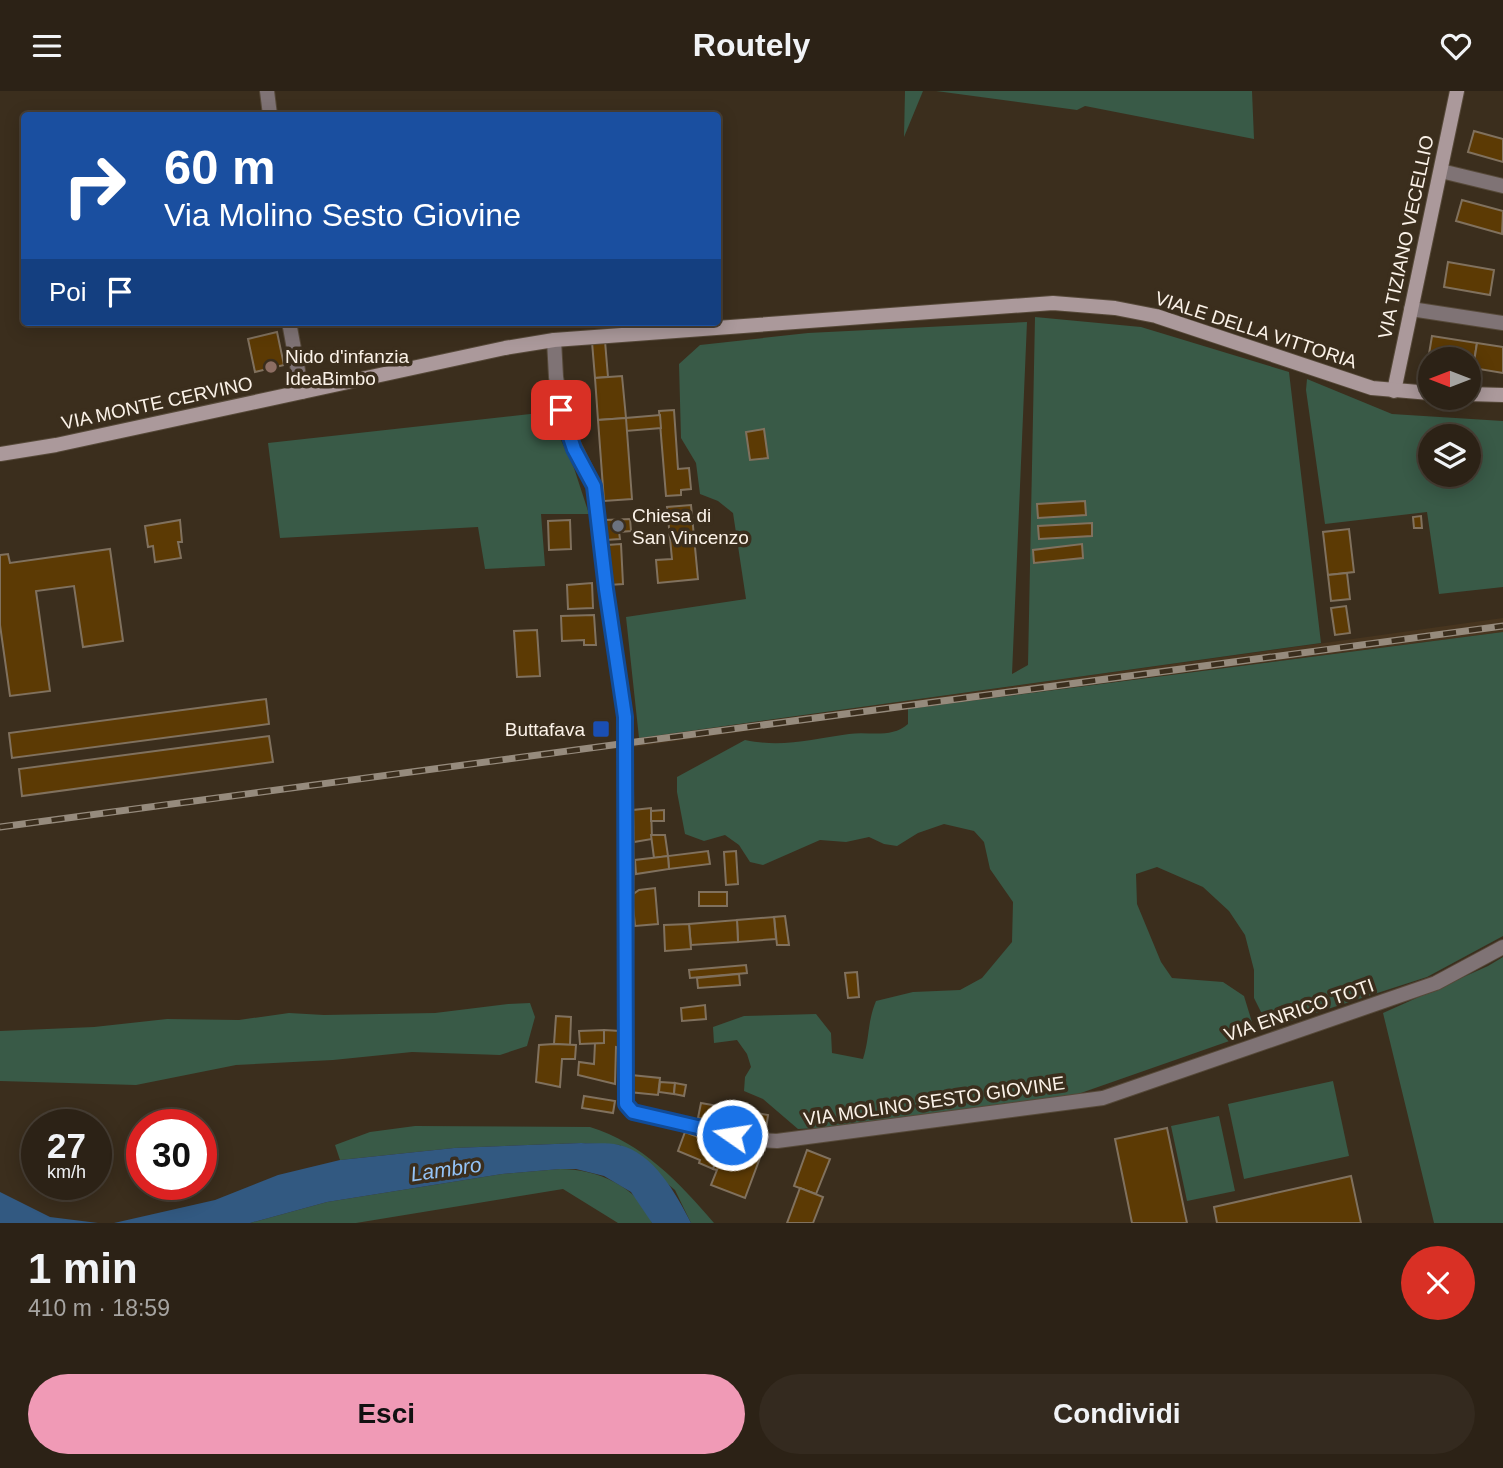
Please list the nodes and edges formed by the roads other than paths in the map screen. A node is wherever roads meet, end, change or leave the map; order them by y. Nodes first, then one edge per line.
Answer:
1 (267, 91) edge
2 (1457, 91) edge
3 (270, 112) edge
4 (1441, 171) junction
5 (1503, 186) edge
6 (1411, 309) junction
7 (820, 320) joint
8 (1503, 323) edge
9 (290, 326) edge
10 (554, 340) junction
11 (1394, 391) junction
12 (302, 392) junction
13 (1418, 392) edge
14 (1481, 394) edge
15 (1503, 395) edge
16 (0, 454) edge
17 (1503, 947) edge
18 (1103, 1098) joint

1 - 3 street
2 - 4 street, VIA TIZIANO VECELLIO
4 - 5 street
4 - 6 street, VIA TIZIANO VECELLIO
6 - 8 street
6 - 11 street, VIA TIZIANO VECELLIO
7 - 10 street, VIA MONTE CERVINO
7 - 11 street, VIALE DELLA VITTORIA
9 - 12 street
10 - 12 street, VIA MONTE CERVINO
10 - 18 street, VIA MOLINO SESTO GIOVINE
11 - 13 street, VIALE DELLA VITTORIA
12 - 16 street, VIA MONTE CERVINO
14 - 15 street
17 - 18 street, VIA ENRICO TOTI

